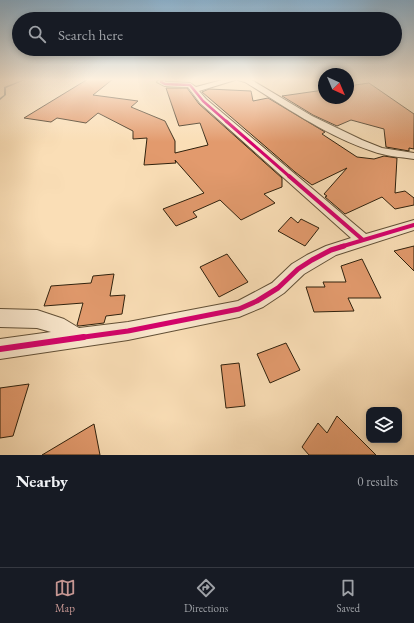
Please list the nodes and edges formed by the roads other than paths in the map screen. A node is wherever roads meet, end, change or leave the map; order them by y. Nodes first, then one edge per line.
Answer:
1 (202, 100) edge
2 (281, 100) edge
3 (414, 156) edge
4 (414, 225) edge
5 (363, 240) junction
6 (0, 318) edge
7 (78, 338) junction
8 (0, 349) edge

1 - 5 street
2 - 3 street
4 - 5 street
5 - 7 street
6 - 7 street
7 - 8 street

